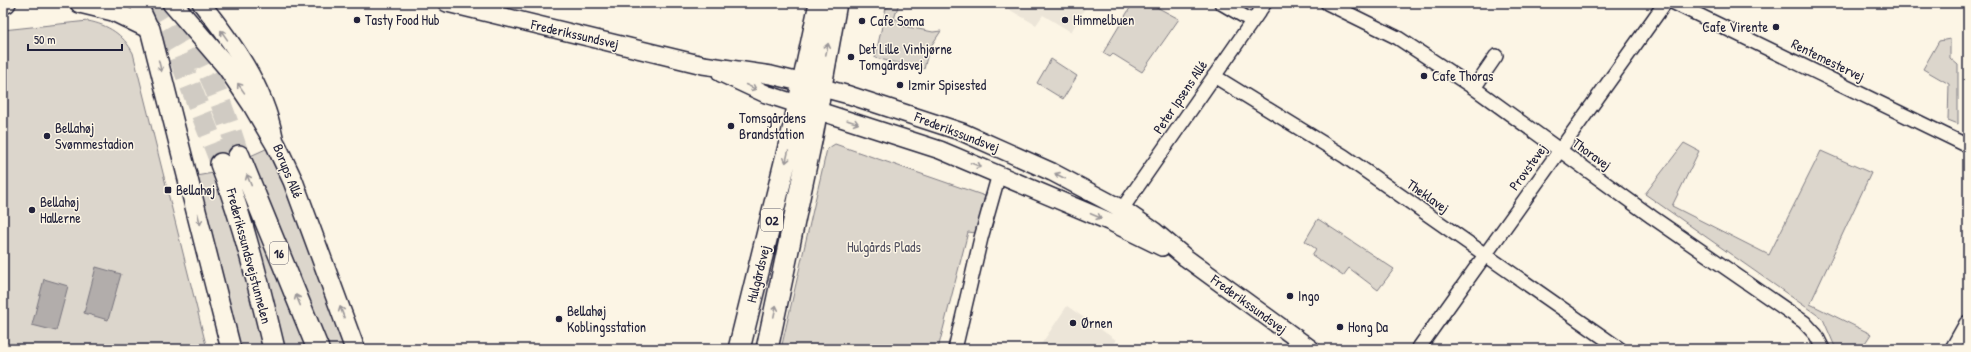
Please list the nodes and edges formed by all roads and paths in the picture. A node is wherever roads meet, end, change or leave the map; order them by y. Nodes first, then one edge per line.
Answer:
1 (80, 3) edge
2 (138, 3) edge
3 (172, 3) edge
4 (201, 3) edge
5 (447, 3) edge
6 (820, 3) edge
7 (836, 3) edge
8 (1220, 3) edge
9 (1265, 3) edge
10 (1327, 3) edge
11 (1665, 3) edge
12 (1674, 3) edge
13 (1252, 21) junction
14 (150, 29) junction
15 (1496, 56) dead end
16 (704, 65) junction
17 (1214, 76) junction
18 (1474, 88) junction
19 (811, 97) junction
20 (276, 145) junction
21 (1968, 146) edge
22 (1560, 150) junction
23 (999, 174) junction
24 (1122, 209) junction
25 (1113, 223) junction
26 (1484, 255) junction
27 (1186, 258) junction
28 (1968, 324) edge
29 (231, 349) edge
30 (274, 349) edge
31 (318, 349) edge
32 (355, 349) edge
33 (739, 349) edge
34 (767, 349) edge
35 (955, 349) edge
36 (1312, 349) edge
37 (1418, 349) edge
38 (1620, 349) edge
39 (1823, 349) edge
40 (1954, 349) edge

1 - 14 main road
2 - 14 street
20 -> 3 main road
20 -> 4 street, Borups Allé
5 - 16 street, Frederikssundsvej
6 - 19 main road, O2
19 -> 7 main road, O2
8 - 13 street
9 - 13 street, Peter Ipsens Allé
10 - 18 street, Thoravej
11 - 22 street, Provstevej
12 - 21 street, Rentemestervej
13 - 17 street, Peter Ipsens Allé
14 -> 29 main road
15 - 18 street
16 - 19 street, Frederikssundsvej
16 -> 19 street, Frederikssundsvej
17 - 24 street, Peter Ipsens Allé
17 - 26 street, Theklavej
18 - 22 street, Thoravej
19 -> 23 street, Frederikssundsvej
24 -> 19 street, Frederikssundsvej
19 -> 33 main road, Hulgårdsvej / O2
34 -> 19 main road, Hulgårdsvej / O2
32 -> 20 main road, Borups Allé
22 - 26 street, Provstevej
22 - 39 street, Thoravej
23 -> 25 street, Frederikssundsvej
23 - 35 street
24 - 25 street
24 - 27 street, Frederikssundsvej
25 - 27 street, Frederikssundsvej
26 - 37 street, Provstevej
26 - 38 street, Theklavej
27 - 36 street, Frederikssundsvej
28 - 40 street
31 -> 30 main road, Frederikssundsvejstunnelen / 16

